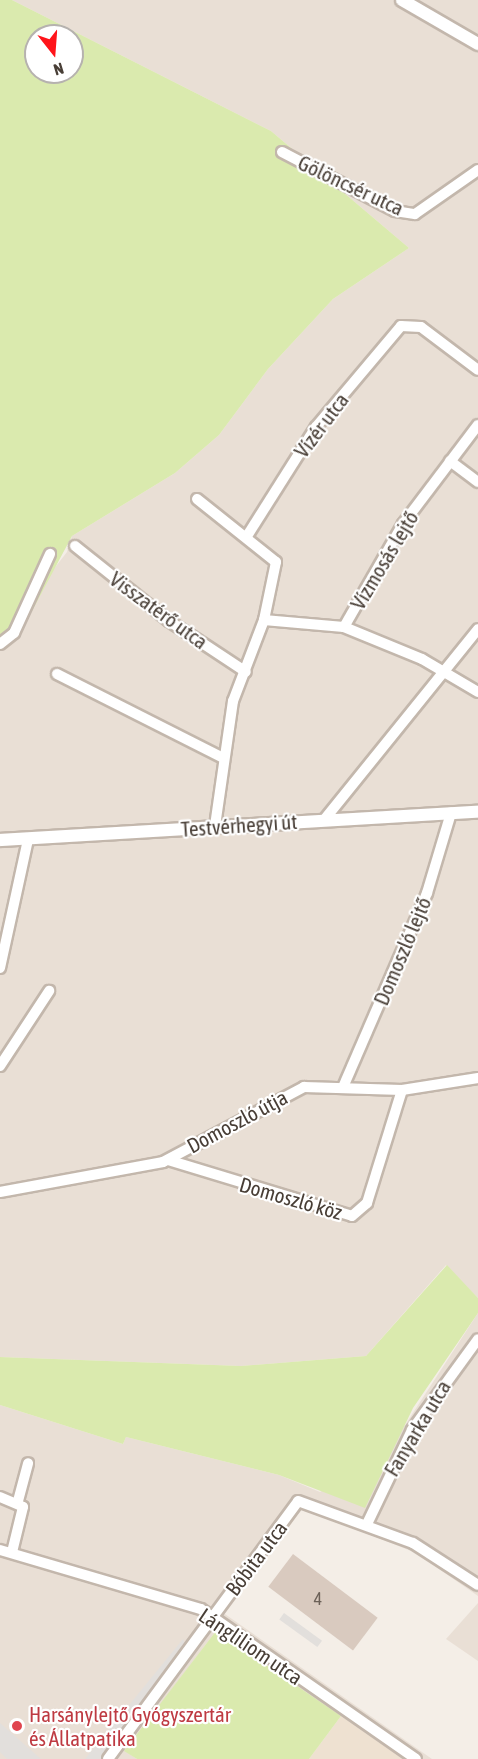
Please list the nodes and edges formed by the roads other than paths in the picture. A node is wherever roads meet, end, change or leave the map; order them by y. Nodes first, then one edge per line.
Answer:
1 (402, 0) edge
2 (478, 44) edge
3 (282, 152) dead end
4 (478, 170) edge
5 (478, 370) edge
6 (478, 425) edge
7 (450, 461) junction
8 (478, 482) edge
9 (197, 500) dead end
10 (247, 536) junction
11 (75, 546) dead end
12 (50, 554) dead end
13 (264, 620) junction
14 (344, 627) junction
15 (478, 629) edge
16 (0, 644) edge
17 (246, 672) junction
18 (446, 672) junction
19 (57, 674) dead end
20 (478, 692) edge
21 (223, 758) junction
22 (478, 812) edge
23 (451, 813) junction
24 (324, 820) junction
25 (215, 826) junction
26 (0, 840) edge
27 (28, 840) junction
28 (0, 969) edge
29 (49, 991) dead end
30 (0, 1066) edge
31 (478, 1078) edge
32 (344, 1085) junction
33 (402, 1090) junction
34 (168, 1160) junction
35 (0, 1192) edge
36 (478, 1339) edge
37 (28, 1463) dead end
38 (0, 1497) edge
39 (18, 1501) junction
40 (367, 1524) junction
41 (0, 1550) edge
42 (12, 1552) junction
43 (478, 1585) edge
44 (212, 1617) junction
45 (108, 1759) edge
46 (416, 1759) edge

1 - 2 street
3 - 4 street, Gölöncsér utca
5 - 10 street, Vízér utca
6 - 7 street, Vízmosás lejtő
7 - 8 street
7 - 14 street, Vízmosás lejtő
9 - 10 street
10 - 13 street
11 - 17 street, Visszatérő utca
12 - 16 street
13 - 14 street
13 - 17 street
14 - 18 street, Vízmosás lejtő
15 - 18 street
17 - 21 street
18 - 20 street, Vízmosás lejtő
18 - 24 street
19 - 21 street
21 - 25 street
22 - 23 street, Testvérhegyi út
23 - 24 street, Testvérhegyi út
23 - 32 street, Domoszló lejtő
24 - 25 street, Testvérhegyi út
25 - 27 street, Testvérhegyi út
26 - 27 street, Testvérhegyi út
27 - 28 street
29 - 30 street
31 - 33 street, Domoszló útja
32 - 33 street, Domoszló útja
32 - 34 street, Domoszló útja
33 - 34 street, Domoszló köz
34 - 35 street, Domoszló útja
36 - 40 street, Fanyarka utca
37 - 39 street
38 - 39 street
39 - 42 street
40 - 43 street
40 - 44 street, Bóbita utca
41 - 42 street, Lángliliom utca
42 - 44 street, Lángliliom utca
44 - 45 street, Bóbita utca
44 - 46 street, Lángliliom utca

